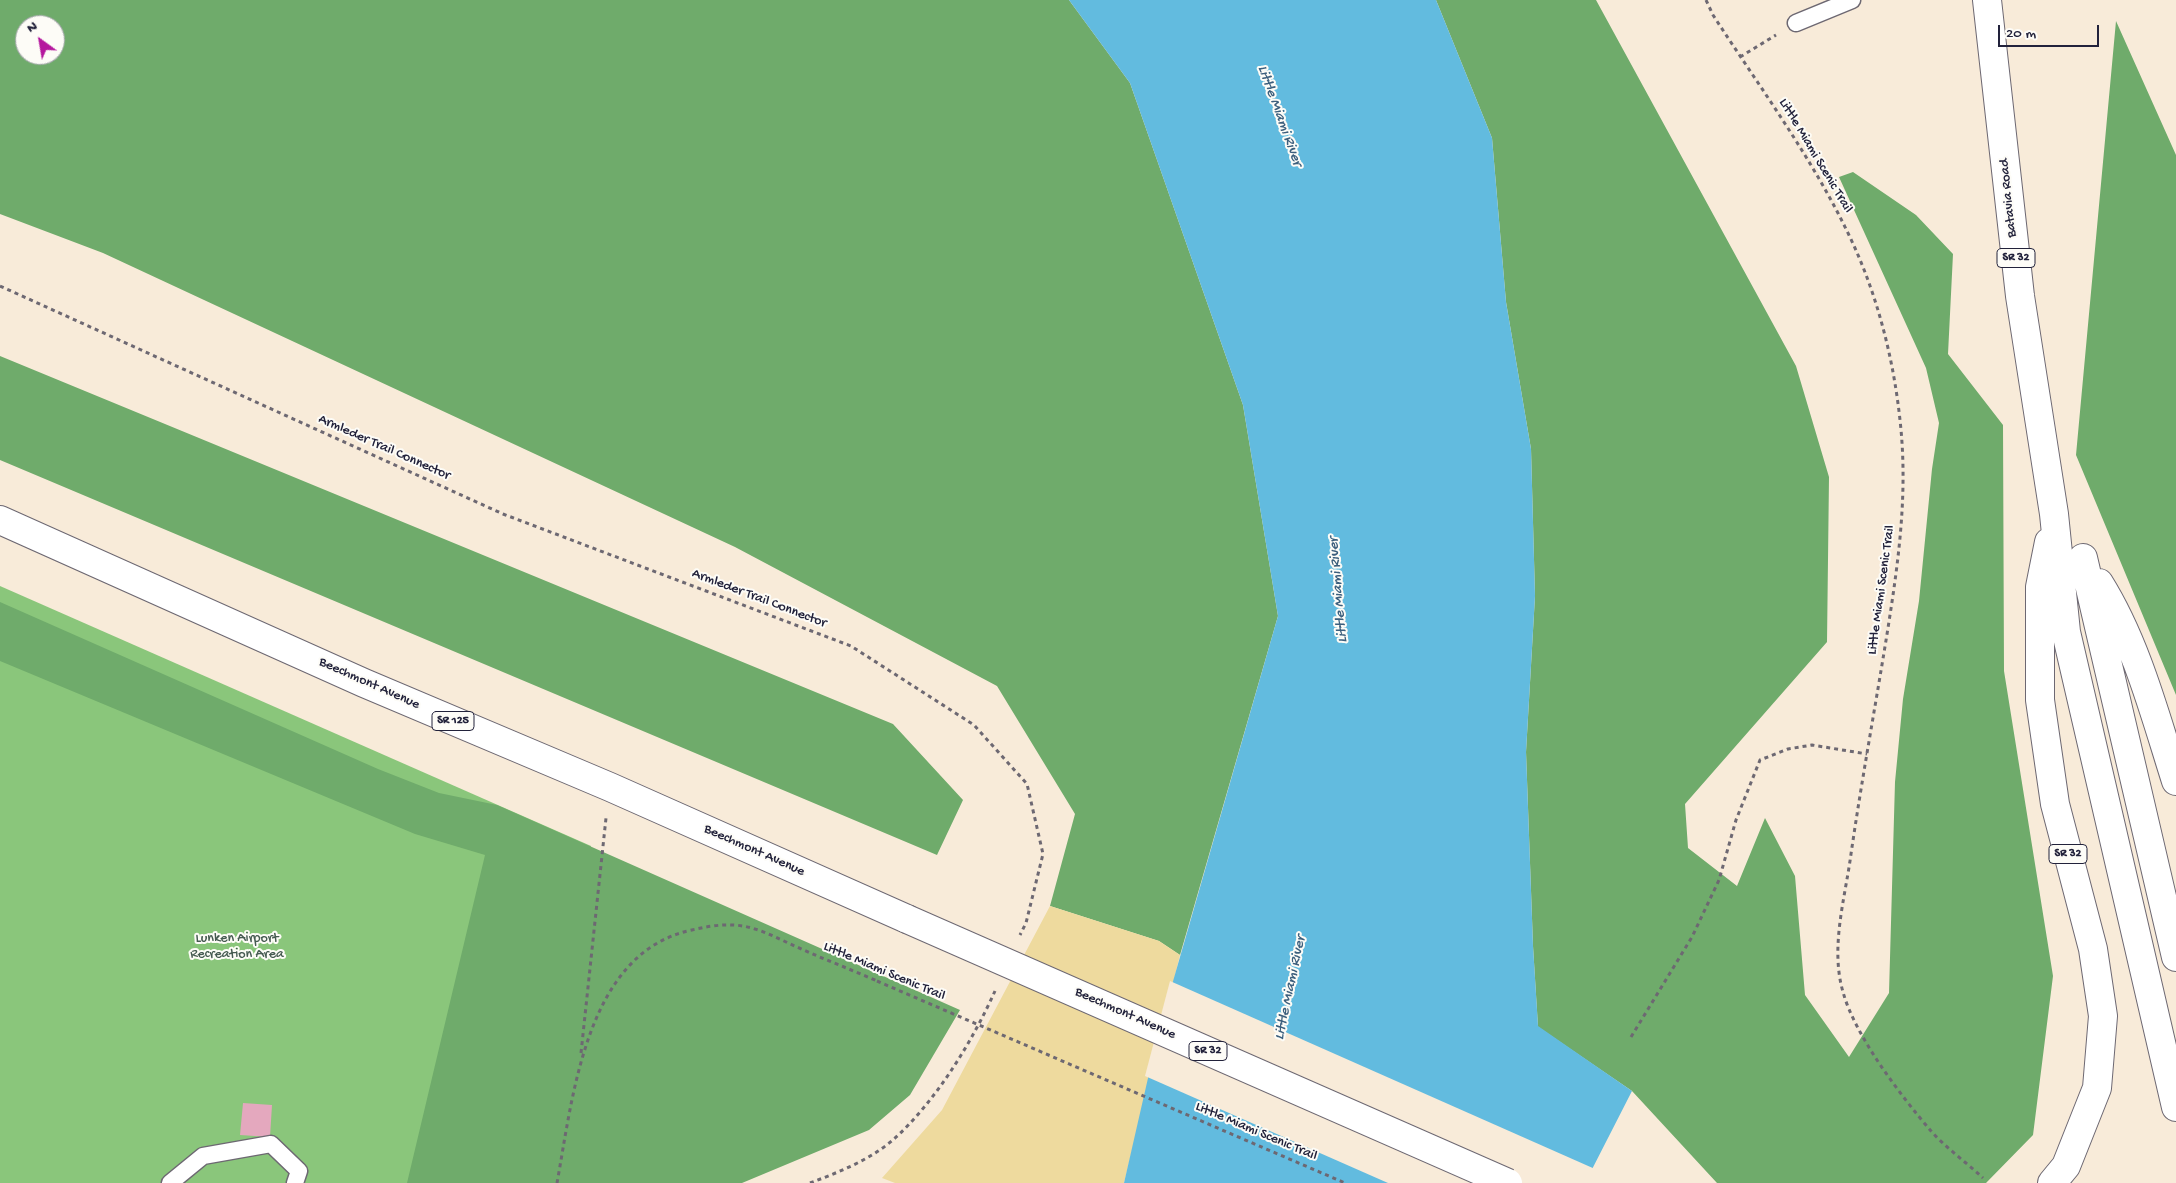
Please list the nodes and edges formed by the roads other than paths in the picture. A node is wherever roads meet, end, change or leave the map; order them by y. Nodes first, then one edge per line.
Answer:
1 (1852, 0) edge
2 (1987, 0) edge
3 (1796, 23) road end
4 (2054, 514) junction
5 (0, 520) edge
6 (2084, 558) junction
7 (2176, 781) edge
8 (908, 918) joint
9 (2176, 957) edge
10 (2176, 1107) edge
11 (170, 1183) edge
12 (296, 1183) edge
13 (1508, 1183) edge
14 (2052, 1183) edge

1 - 3 lane
2 - 4 highway, Batavia Road / SR 32
4 - 6 highway, SR 32
4 - 10 highway, Batavia Road
4 - 14 highway, SR 32
5 - 8 highway, Beechmont Avenue / SR 125
6 - 7 highway
6 - 9 highway, SR 32
8 - 13 highway, Beechmont Avenue / SR 32, bridge
11 - 12 lane

